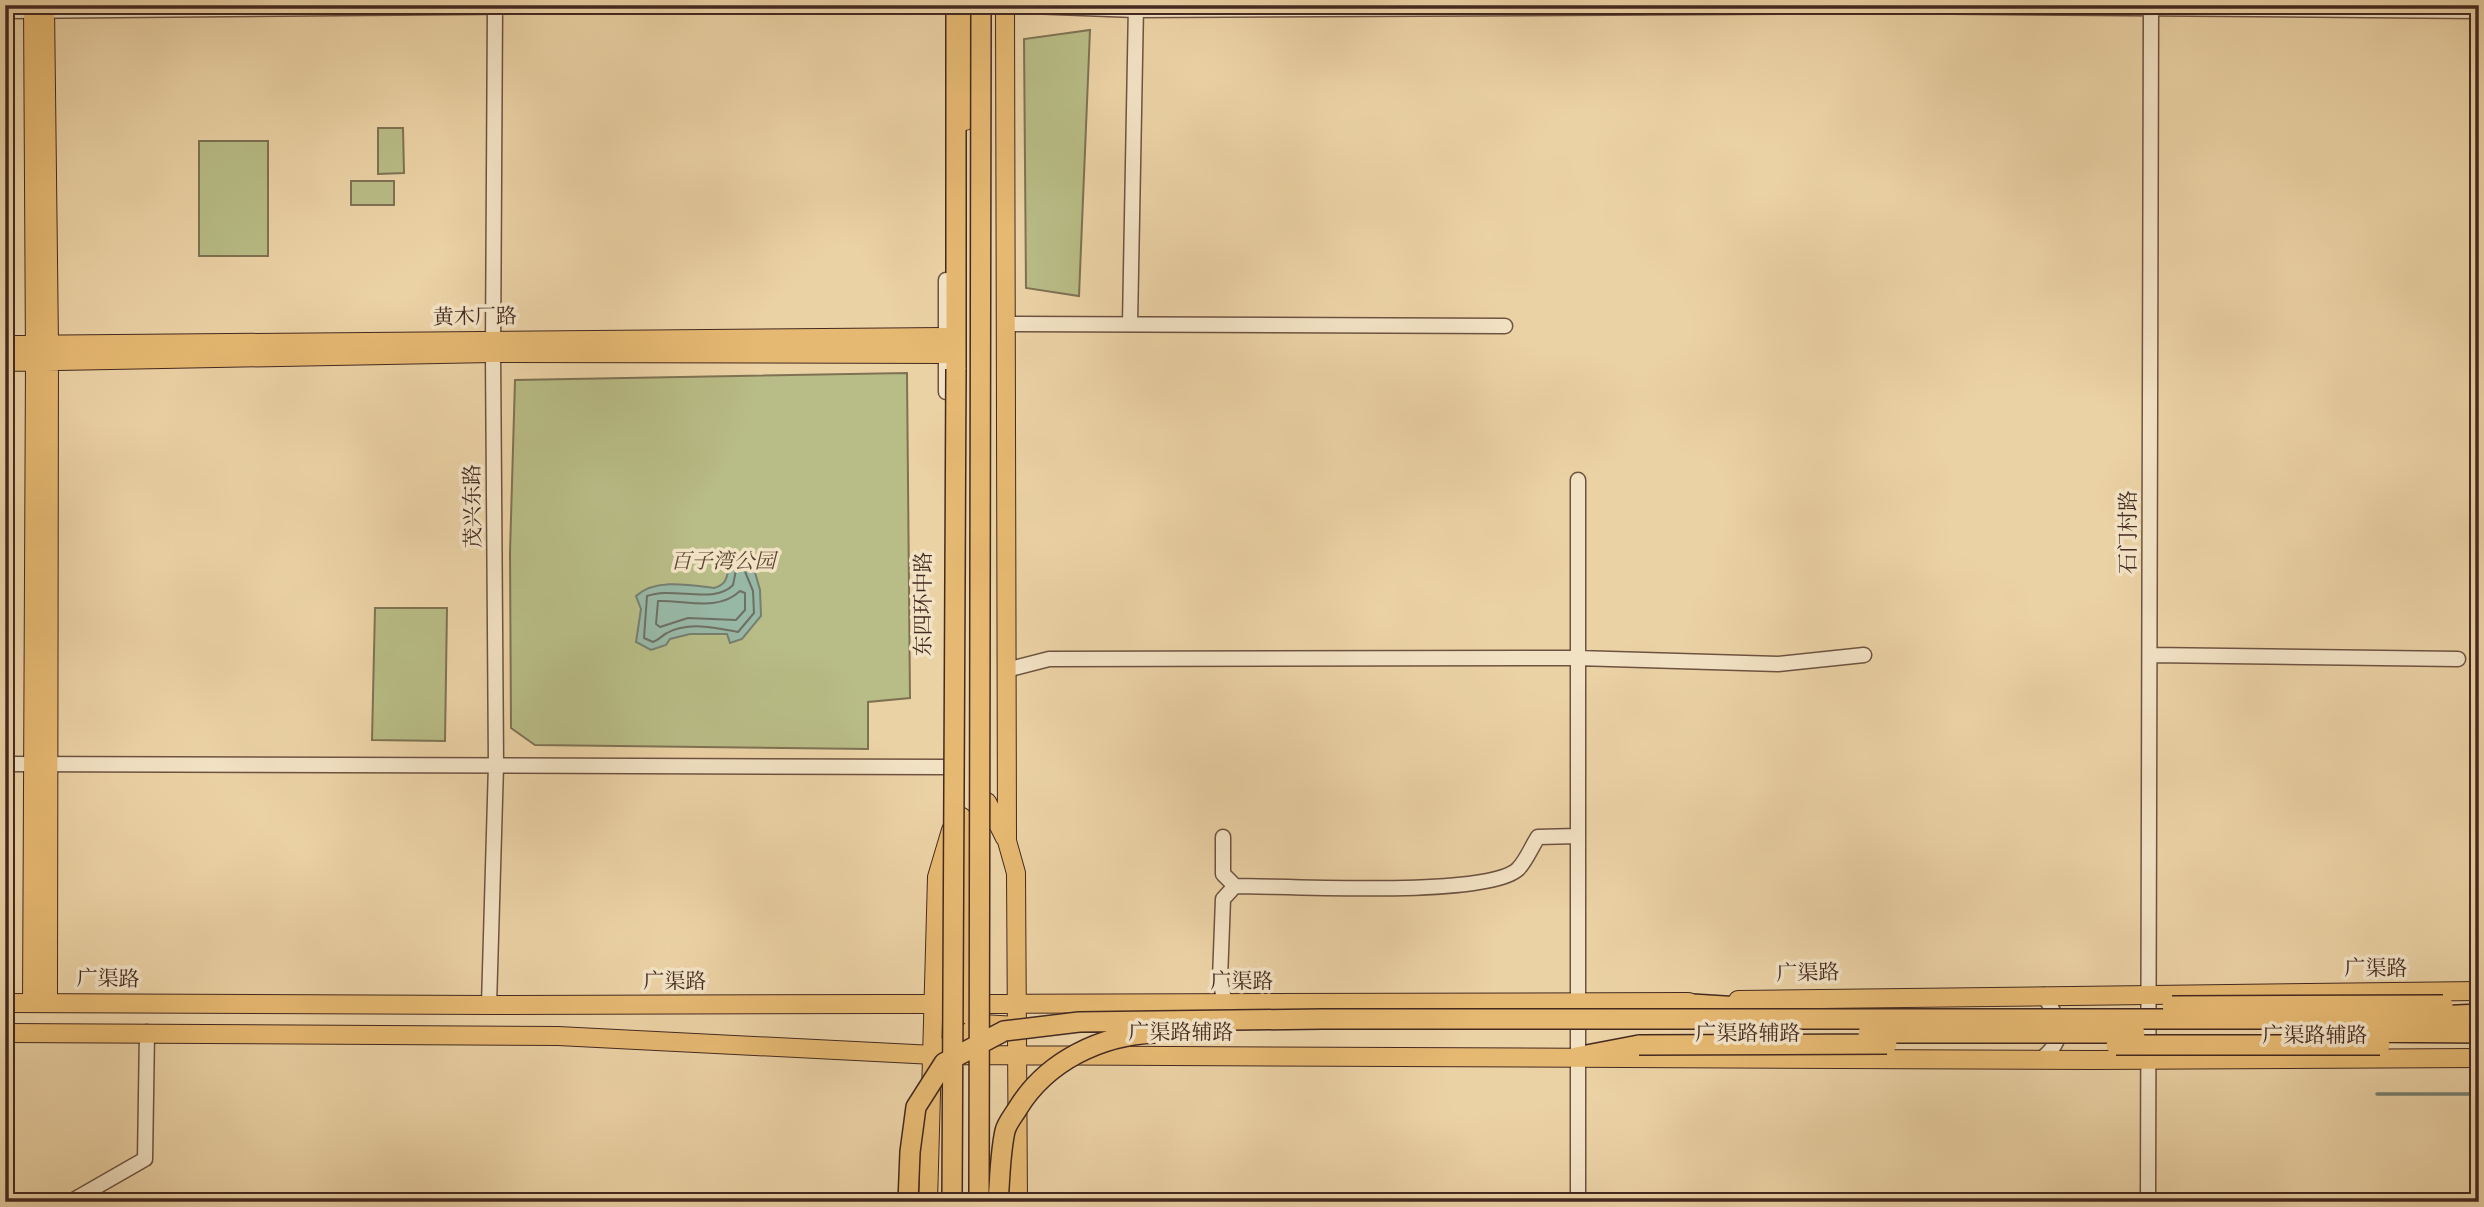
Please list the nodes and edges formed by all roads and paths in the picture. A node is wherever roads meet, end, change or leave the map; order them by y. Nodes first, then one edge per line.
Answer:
1 (669, 5) edge
2 (948, 5) edge
3 (956, 5) edge
4 (966, 5) edge
5 (981, 5) edge
6 (988, 5) edge
7 (1005, 5) edge
8 (495, 6) edge
9 (1762, 6) edge
10 (1894, 6) edge
11 (2151, 6) edge
12 (1136, 7) edge
13 (1466, 7) edge
14 (1528, 7) edge
15 (39, 8) edge
16 (5, 11) edge
17 (2479, 11) edge
18 (1006, 324) junction
19 (1130, 324) junction
20 (1505, 326) dead end
21 (5, 345) edge
22 (946, 346) junction
23 (494, 347) junction
24 (42, 353) junction
25 (5, 362) edge
26 (1578, 480) dead end
27 (1864, 655) dead end
28 (2150, 655) junction
29 (1577, 659) junction
30 (2458, 659) dead end
31 (1006, 670) junction
32 (5, 764) edge
33 (41, 764) junction
34 (496, 765) junction
35 (947, 767) junction
36 (986, 802) junction
37 (961, 803) junction
38 (1577, 836) junction
39 (1223, 837) dead end
40 (1007, 841) junction
41 (947, 842) junction
42 (1235, 886) junction
43 (968, 903) junction
44 (986, 903) junction
45 (2479, 991) edge
46 (2253, 993) junction
47 (2149, 994) junction
48 (2043, 995) junction
49 (5, 1003) edge
50 (40, 1003) junction
51 (1676, 1003) junction
52 (968, 1004) junction
53 (986, 1004) junction
54 (1017, 1004) junction
55 (1225, 1004) joint
56 (489, 1005) junction
57 (936, 1005) junction
58 (1146, 1005) junction
59 (1576, 1005) junction
60 (2479, 1012) edge
61 (1092, 1025) junction
62 (977, 1026) junction
63 (1017, 1026) junction
64 (147, 1032) junction
65 (5, 1033) edge
66 (2479, 1033) edge
67 (2479, 1038) edge
68 (1016, 1054) junction
69 (934, 1055) junction
70 (976, 1055) junction
71 (1576, 1057) junction
72 (2479, 1058) edge
73 (2254, 1059) junction
74 (2040, 1060) junction
75 (2149, 1060) junction
76 (70, 1202) edge
77 (908, 1202) edge
78 (928, 1202) edge
79 (952, 1202) edge
80 (979, 1202) edge
81 (998, 1202) edge
82 (1018, 1202) edge
83 (1578, 1202) edge
84 (2148, 1202) edge

1 - 8 street
2 - 22 street, 东四环中路
3 - 79 highway, 东四环中路, bridge
4 - 37 main road, 东四环中路
5 - 80 highway, bridge
6 - 36 main road, 东四环中路
7 - 12 street
7 - 18 main road
8 - 15 street
8 - 23 street, 茂兴东路
9 - 10 street
9 - 14 street
10 - 11 street
11 - 17 street
11 - 28 street, 石门村路
12 - 13 street
12 - 19 street
13 - 14 street
15 - 16 street
15 - 24 main road
18 - 19 street
18 - 31 main road
19 - 20 street
21 - 24 main road
22 - 23 main road
22 - 35 street, 东四环中路
23 - 24 main road
23 - 34 street, 茂兴东路
24 - 25 main road
24 - 33 main road
26 - 29 street
27 - 29 street
28 - 30 street
28 - 47 street, 石门村路
29 - 31 street
29 - 38 street
31 - 40 main road
32 - 33 street
33 - 34 street
33 - 50 main road
34 - 35 street
34 - 56 street, 茂兴东路
35 - 41 street, 东四环中路
36 - 40 main road
36 - 44 main road, 东四环中路
37 - 41 main road
37 - 43 main road, 东四环中路
38 - 42 street
38 - 59 street
39 - 42 street
40 - 54 main road
41 - 57 main road, 东四环中路
42 - 55 street
43 - 44 main road
43 - 52 main road, 东四环中路
44 - 53 main road, 东四环中路
45 - 46 main road, 广渠路
46 - 47 main road, 广渠路
46 - 73 street
47 - 48 main road, 广渠路
47 - 75 street, 石门村路
48 - 51 main road, 广渠路
48 - 74 street
49 - 50 main road, 广渠路
50 - 56 main road, 广渠路
51 - 59 main road, 广渠路
51 - 60 highway, bridge
52 - 53 main road, 广渠路
52 - 57 main road, 广渠路
52 - 62 main road, 东四环中路
53 - 54 main road, 广渠路
53 - 62 main road, 东四环中路
54 - 58 main road, 广渠路
54 - 63 main road
55 - 61 main road
56 - 57 main road, 广渠路
57 - 69 main road, 东四环中路
58 - 59 main road, 广渠路
58 - 61 main road
59 - 71 street
60 - 77 highway, 广渠路, bridge
61 - 63 main road
62 - 63 main road
62 - 69 main road
62 - 70 main road, 东四环中路
63 - 68 main road
64 - 65 main road
64 - 69 main road
64 - 76 street
66 - 81 highway, bridge
67 - 71 highway, bridge
68 - 70 main road
68 - 71 main road, 广渠路辅路
68 - 82 main road
69 - 70 main road
69 - 78 main road, 东四环中路
71 - 74 main road, 广渠路辅路
71 - 83 street
72 - 73 main road, 广渠路辅路
73 - 75 main road, 广渠路辅路
74 - 75 main road, 广渠路辅路
75 - 84 street, 石门村路

